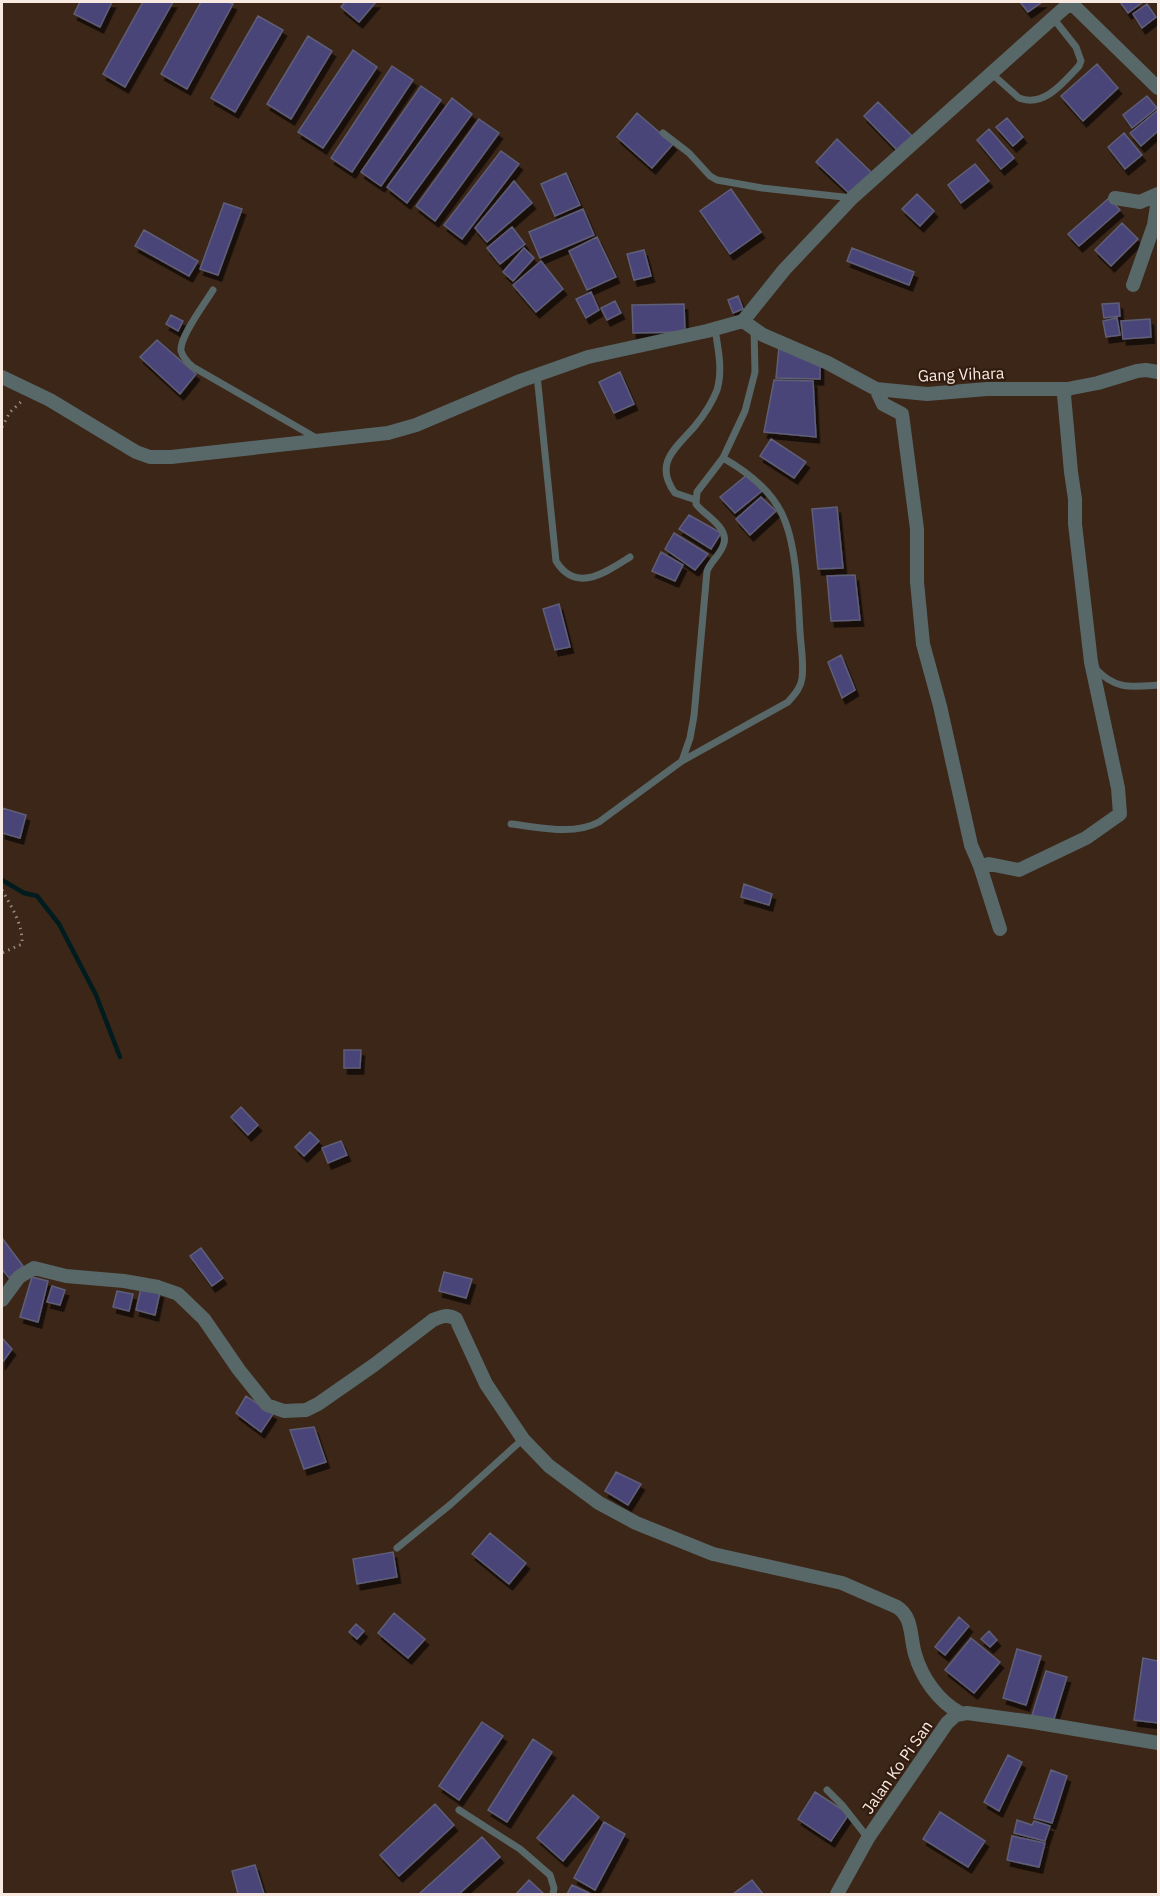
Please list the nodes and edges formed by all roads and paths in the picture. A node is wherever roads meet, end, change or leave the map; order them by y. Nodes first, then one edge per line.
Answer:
1 (1070, 2) edge
2 (1052, 18) junction
3 (991, 73) junction
4 (1158, 88) edge
5 (663, 134) dead end
6 (1158, 194) edge
7 (852, 198) junction
8 (1115, 198) dead end
9 (1158, 199) edge
10 (1133, 285) dead end
11 (213, 290) dead end
12 (749, 325) junction
13 (715, 329) junction
14 (1158, 372) edge
15 (537, 375) junction
16 (2, 377) edge
17 (876, 389) junction
18 (1067, 389) junction
19 (43, 396) junction
20 (2, 428) edge
21 (323, 441) junction
22 (723, 458) junction
23 (696, 500) junction
24 (630, 557) dead end
25 (1090, 662) junction
26 (1158, 685) edge
27 (682, 761) junction
28 (511, 824) dead end
29 (980, 866) junction
30 (2, 890) edge
31 (1000, 928) dead end
32 (2, 953) edge
33 (2, 1300) edge
34 (523, 1439) junction
35 (397, 1548) dead end
36 (960, 1713) junction
37 (1158, 1743) edge
38 (827, 1790) dead end
39 (459, 1810) dead end
40 (868, 1838) junction
41 (553, 1894) edge
42 (837, 1894) edge

1 - 2 street
1 - 4 street
2 - 3 street
2 - 3 lane
3 - 7 street
5 - 7 lane
6 - 8 street
7 - 12 street
9 - 10 street
11 - 21 lane
12 - 13 street
12 - 17 street, Gang Vihara
12 - 22 lane
13 - 15 street
13 - 23 lane
14 - 18 street, Gang Vihara
15 - 21 street
15 - 24 lane
16 - 19 street
17 - 18 street, Gang Vihara
17 - 29 street
18 - 25 street
19 - 20 path
19 - 21 street
22 - 23 lane
22 - 27 lane
23 - 27 lane
25 - 26 lane
25 - 29 street
27 - 28 lane
29 - 31 street
30 - 32 path
33 - 34 street
34 - 35 lane
34 - 36 street
36 - 37 street
36 - 40 street, Jalan Ko Pi San
38 - 40 lane
39 - 41 lane
40 - 42 street, Jalan Ko Pi San

